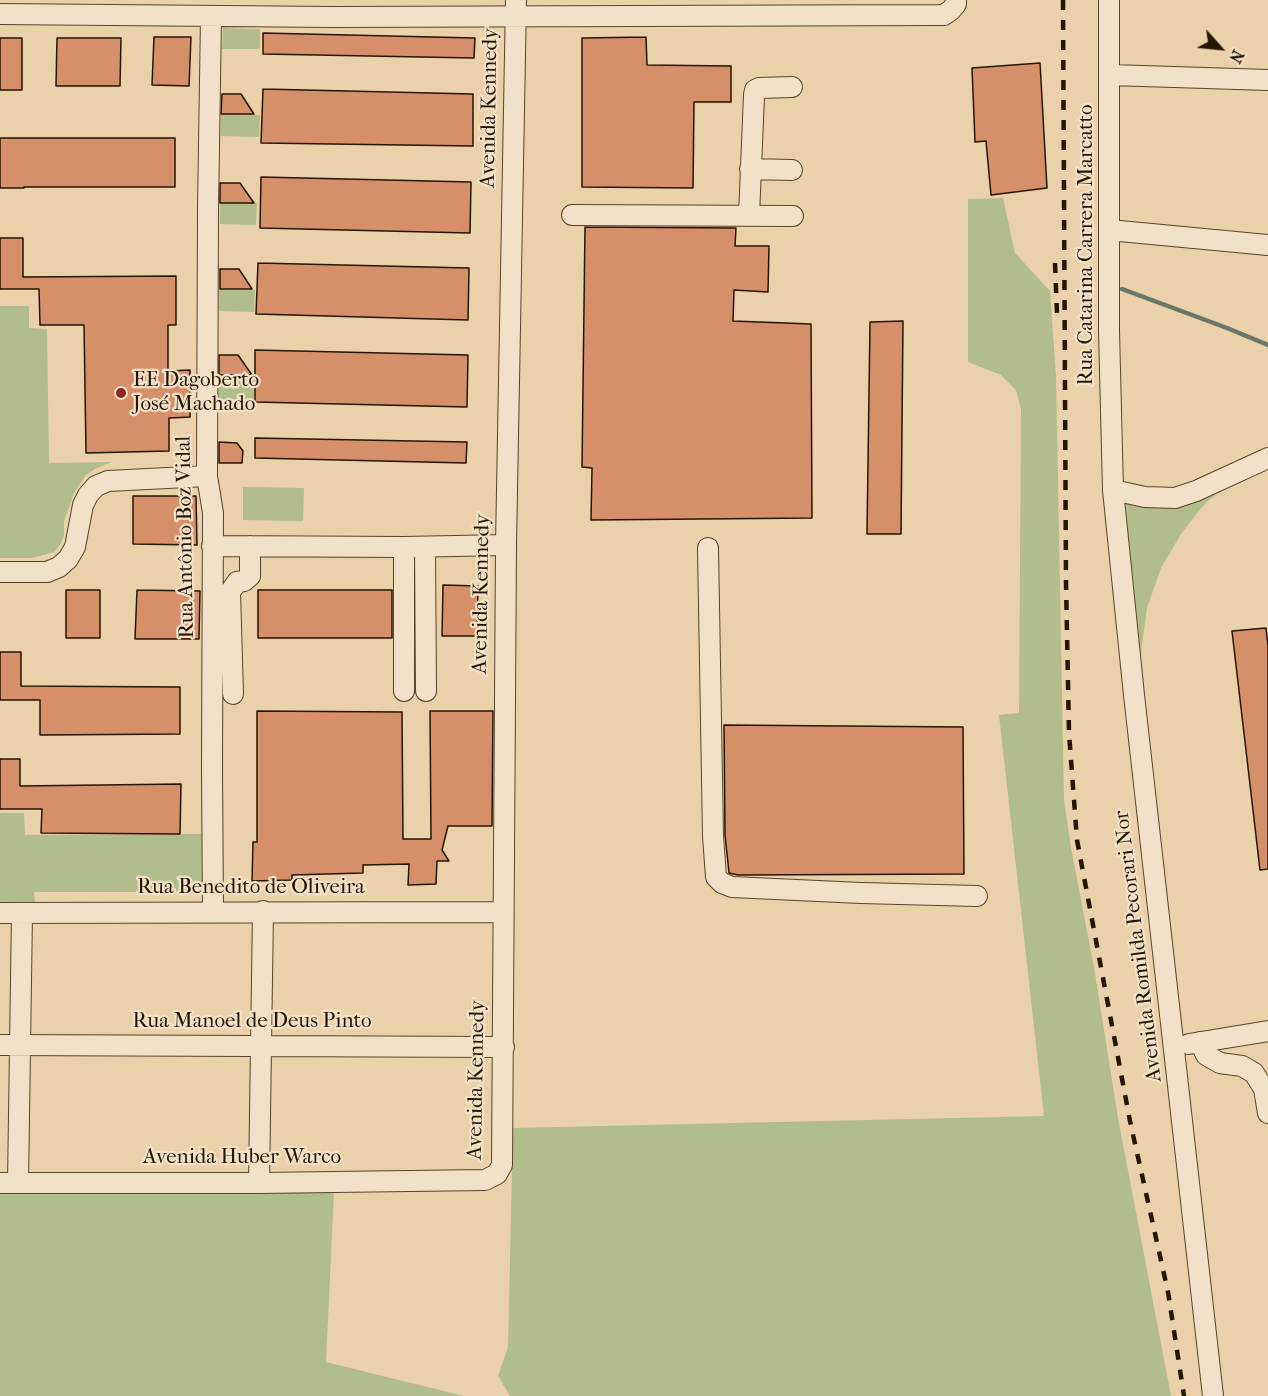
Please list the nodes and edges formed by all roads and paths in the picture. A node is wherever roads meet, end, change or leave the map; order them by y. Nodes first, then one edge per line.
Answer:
1 (1109, 0) edge
2 (956, 2) edge
3 (516, 8) edge
4 (696, 8) edge
5 (0, 14) edge
6 (211, 17) junction
7 (1111, 75) junction
8 (1268, 80) edge
9 (792, 87) dead end
10 (750, 169) junction
11 (792, 170) dead end
12 (572, 214) dead end
13 (749, 216) junction
14 (793, 216) dead end
15 (1109, 230) junction
16 (1268, 244) edge
17 (1268, 458) edge
18 (207, 476) junction
19 (1113, 490) junction
20 (506, 545) junction
21 (212, 546) junction
22 (250, 546) junction
23 (404, 547) junction
24 (425, 547) junction
25 (708, 548) dead end
26 (0, 572) edge
27 (404, 691) dead end
28 (426, 691) dead end
29 (233, 694) dead end
30 (977, 896) dead end
31 (213, 912) junction
32 (264, 912) junction
33 (503, 912) junction
34 (0, 913) edge
35 (22, 913) junction
36 (1268, 1031) edge
37 (1200, 1042) junction
38 (0, 1045) edge
39 (20, 1045) junction
40 (262, 1047) junction
41 (504, 1047) junction
42 (1175, 1047) junction
43 (1268, 1113) edge
44 (485, 1180) joint
45 (9, 1183) edge
46 (259, 1183) junction
47 (1213, 1396) edge

1 - 7 street, Rua Catarina Carrera Marcatto
2 - 4 street
3 - 4 street
3 - 6 street
3 - 20 street, Avenida Kennedy
5 - 6 street
6 - 18 street, Rua Antônio Boz Vidal
7 - 8 street
7 - 15 street, Rua Catarina Carrera Marcatto
9 - 10 street
10 - 11 street
10 - 13 street
12 - 13 street
13 - 14 street
15 - 16 street
15 - 19 street, Rua Catarina Carrera Marcatto
17 - 19 street
18 - 21 street, Rua Antônio Boz Vidal
18 - 26 street
19 - 42 street, Avenida Romilda Pecorari Nor
20 - 24 street
20 - 33 street, Avenida Kennedy
21 - 22 street
21 - 31 street, Rua Antônio Boz Vidal
22 - 23 street
22 - 29 street
23 - 24 street
23 - 27 street
24 - 28 street
25 - 30 street
31 - 32 street, Rua Benedito de Oliveira
31 - 35 street, Rua Benedito de Oliveira
32 - 33 street, Rua Benedito de Oliveira
32 - 40 street
33 - 41 street, Avenida Kennedy
34 - 35 street, Rua Benedito de Oliveira
35 - 39 street
36 - 37 street
37 - 42 street
37 - 43 street
38 - 39 street, Rua Manoel de Deus Pinto
39 - 40 street, Rua Manoel de Deus Pinto
39 - 45 street
40 - 41 street, Rua Manoel de Deus Pinto
40 - 46 street
41 - 44 street, Avenida Kennedy
42 - 47 street, Avenida Romilda Pecorari Nor
44 - 46 street, Avenida Huber Warco
45 - 46 street, Avenida Huber Warco

